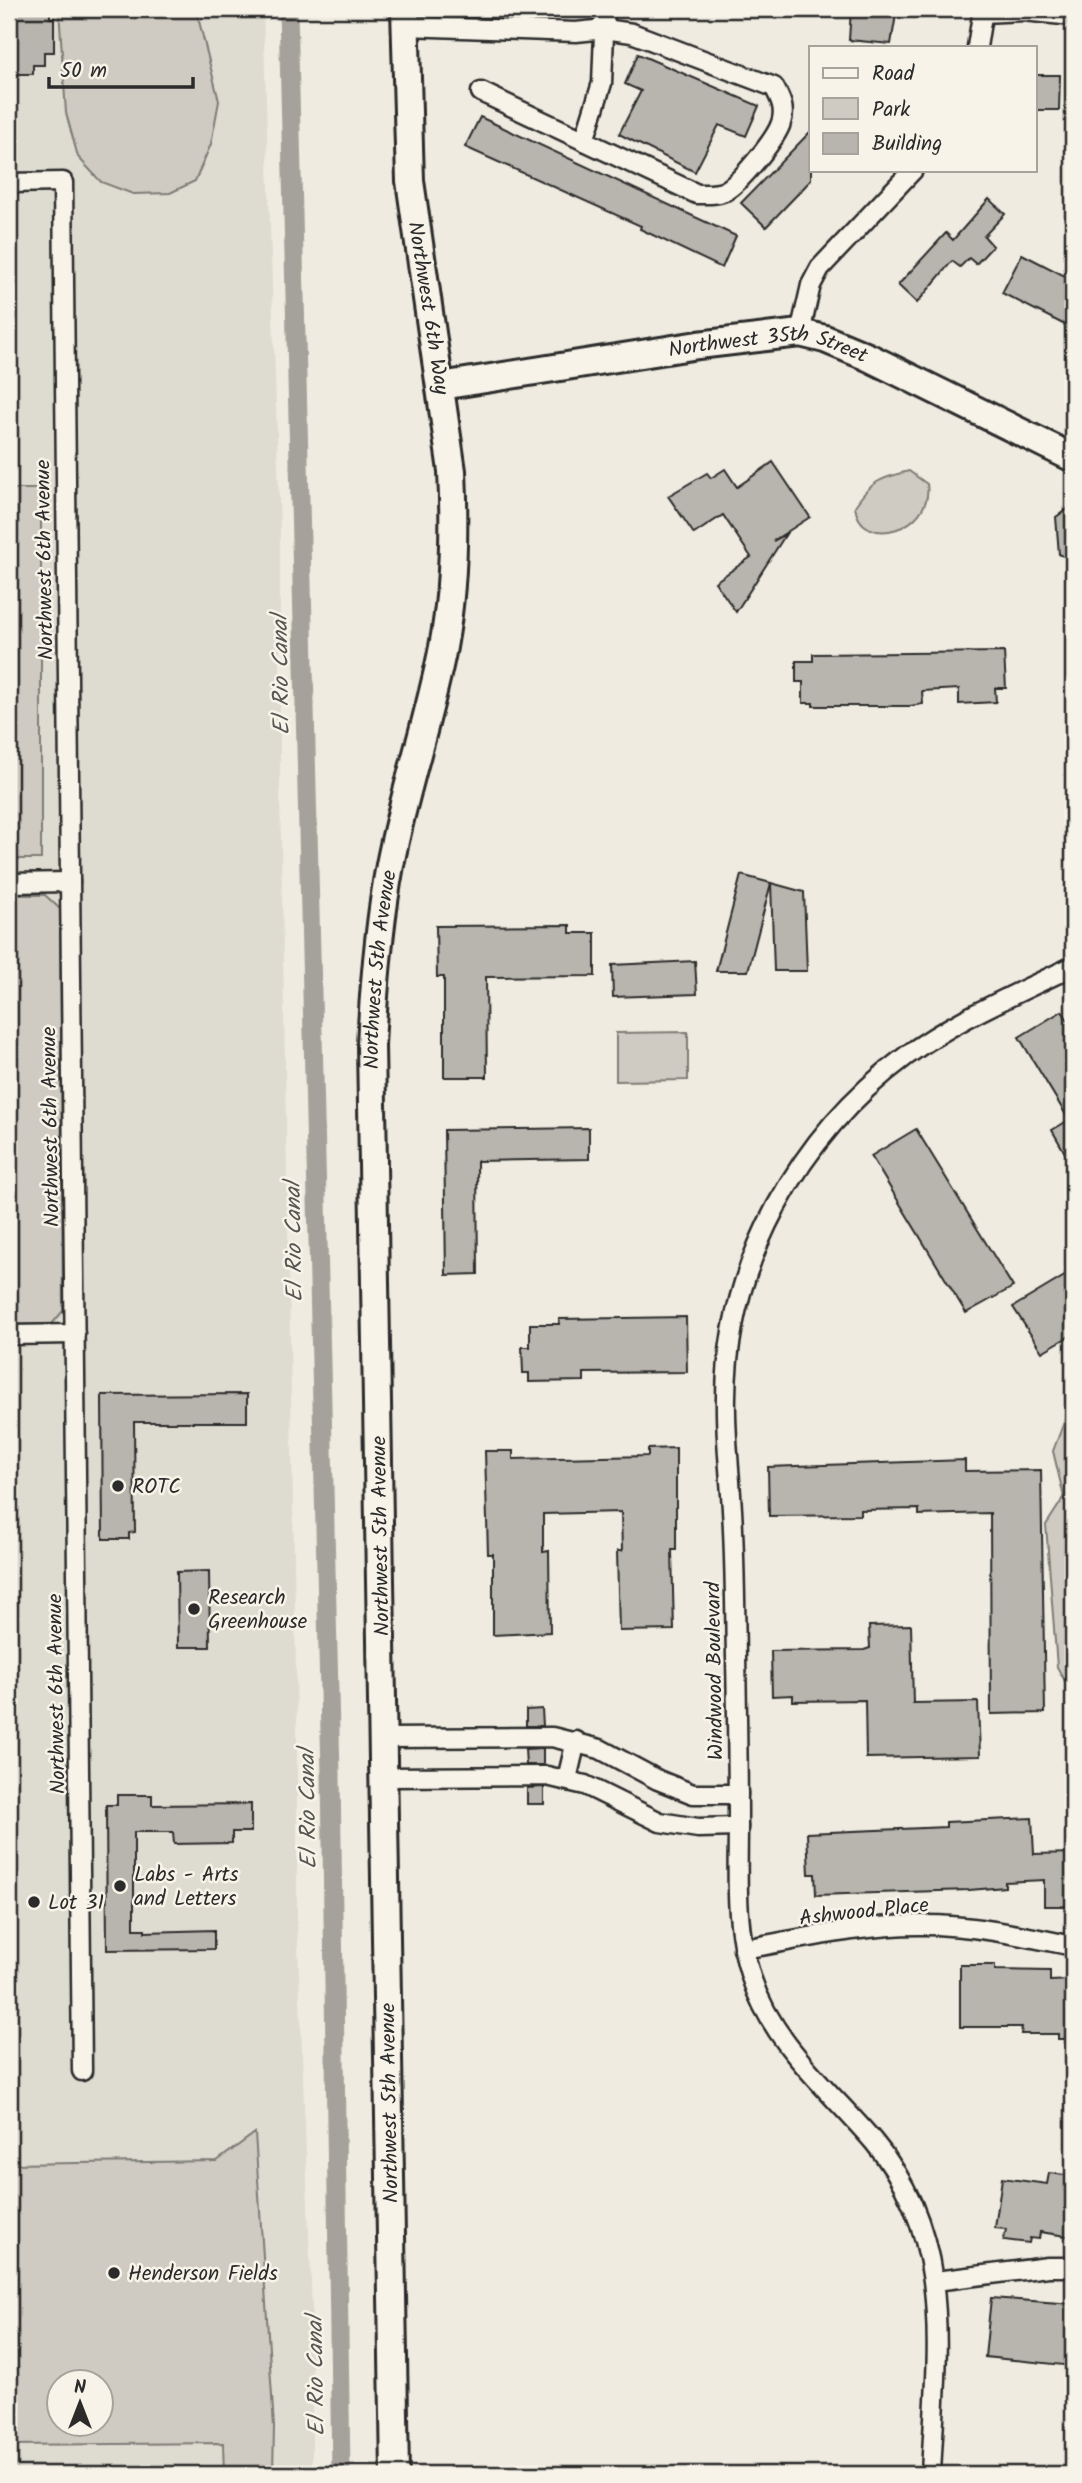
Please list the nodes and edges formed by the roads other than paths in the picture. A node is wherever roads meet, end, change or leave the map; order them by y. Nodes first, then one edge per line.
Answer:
1 (605, 9) edge
2 (983, 11) edge
3 (1073, 16) edge
4 (405, 17) edge
5 (605, 29) junction
6 (977, 46) edge
7 (481, 92) dead end
8 (584, 141) junction
9 (911, 172) edge
10 (9, 183) edge
11 (800, 333) junction
12 (441, 386) junction
13 (1073, 458) edge
14 (449, 606) joint
15 (70, 882) junction
16 (9, 883) edge
17 (1073, 965) edge
18 (75, 1334) junction
19 (9, 1335) edge
20 (384, 1738) junction
21 (576, 1741) junction
22 (384, 1777) junction
23 (567, 1779) junction
24 (738, 1794) junction
25 (738, 1827) junction
26 (1073, 1946) edge
27 (743, 1949) junction
28 (82, 2071) dead end
29 (1073, 2267) edge
30 (935, 2281) junction
31 (395, 2474) edge
32 (931, 2474) edge

1 - 5 street
2 - 3 street
2 - 6 street
4 - 5 street
4 - 12 street, Northwest 6th Way
5 - 8 street
5 - 8 street
7 - 8 street
9 - 11 street
10 - 15 street, Northwest 6th Avenue
11 - 12 street, Northwest 35th Street
11 - 13 street, Northwest 35th Street
12 - 14 street, Northwest 6th Way
14 - 20 street, Northwest 5th Avenue
15 - 16 street
15 - 18 street, Northwest 6th Avenue
17 - 24 street, Windwood Boulevard
18 - 19 street
18 - 28 street, Northwest 6th Avenue
20 - 21 street
20 - 22 street, Northwest 5th Avenue
21 - 23 street
21 - 24 street
22 - 23 street
22 - 31 street, Northwest 5th Avenue
23 - 25 street
24 - 25 street, Windwood Boulevard
25 - 27 street, Windwood Boulevard
26 - 27 street, Ashwood Place
27 - 30 street, Windwood Boulevard
29 - 30 street
30 - 32 street, Windwood Boulevard

